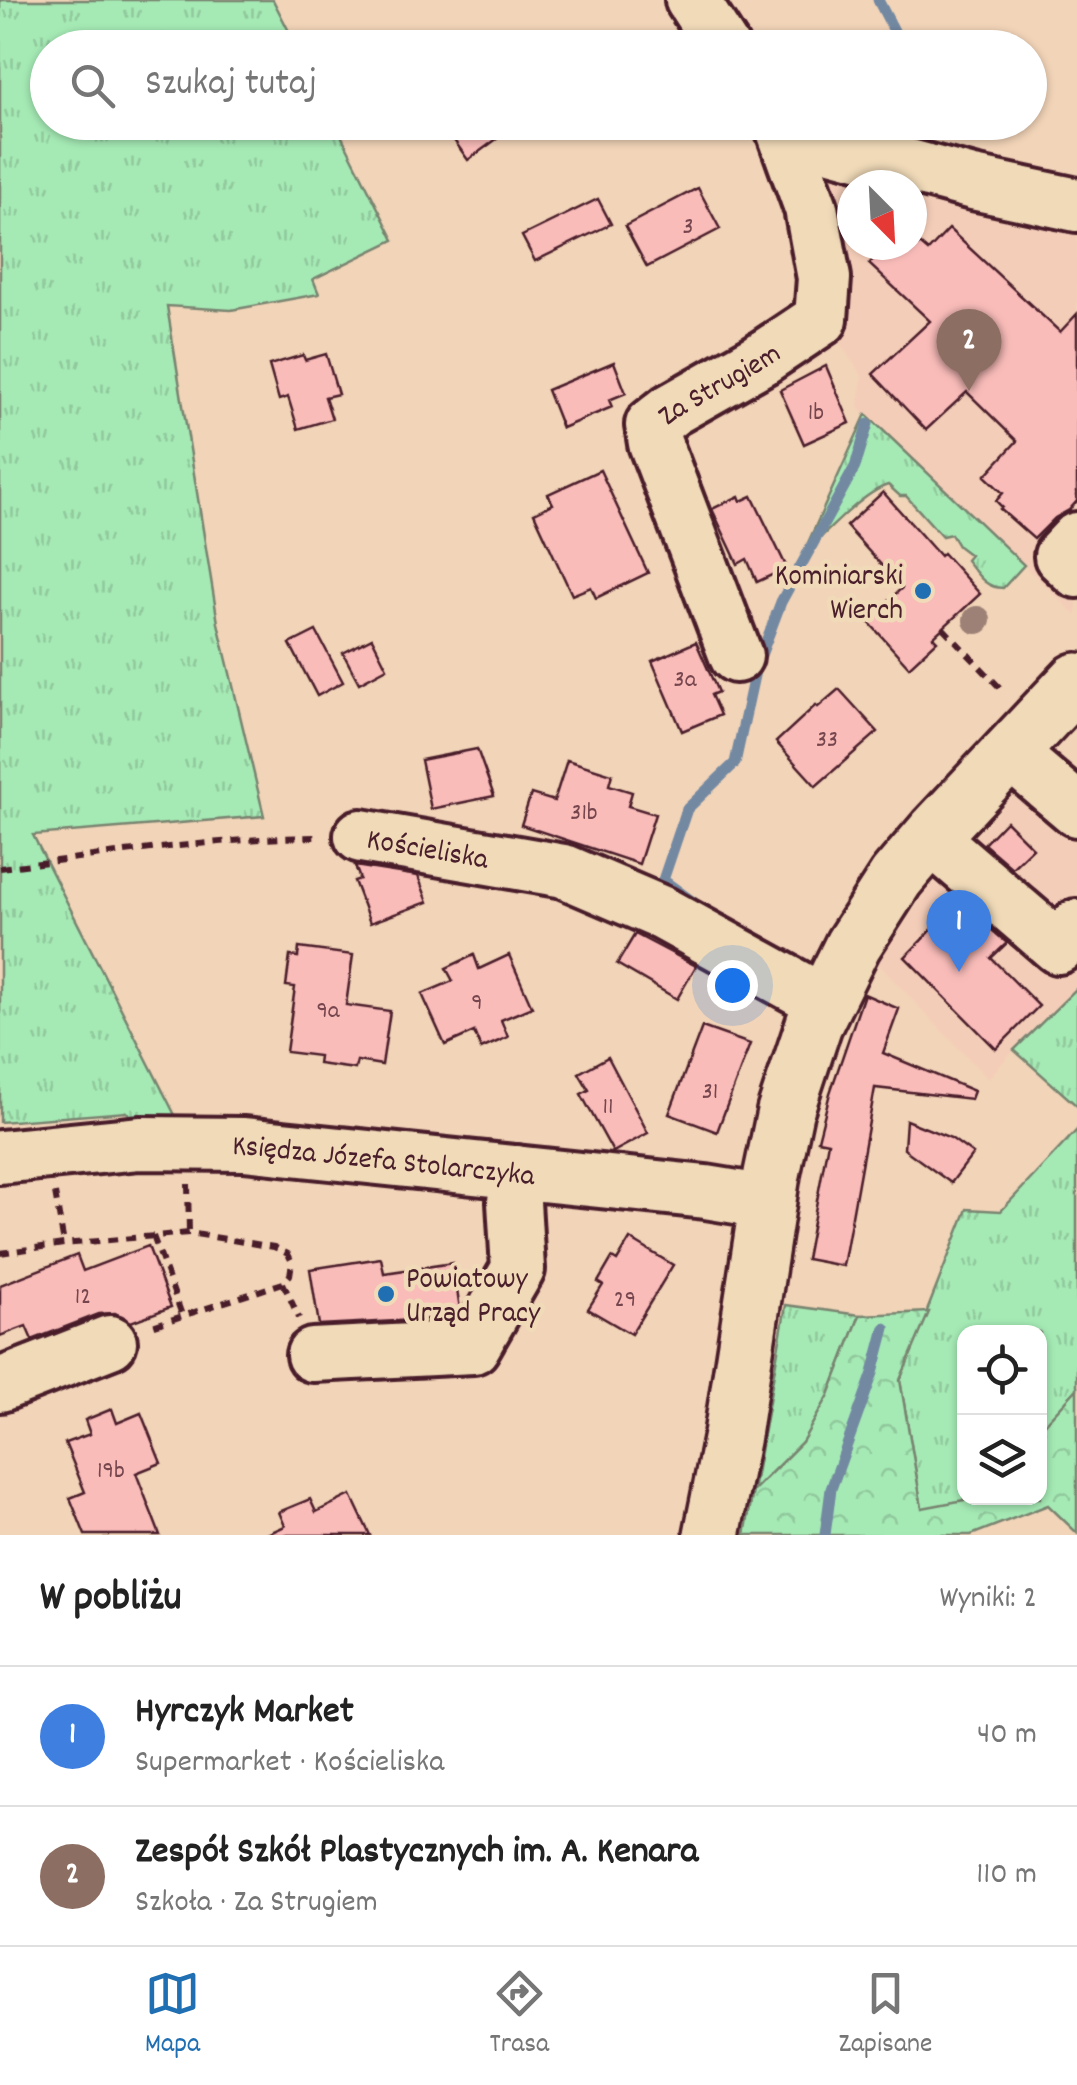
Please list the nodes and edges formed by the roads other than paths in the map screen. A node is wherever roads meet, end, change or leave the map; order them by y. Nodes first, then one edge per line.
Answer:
1 (692, 0) edge
2 (711, 30) edge
3 (786, 140) edge
4 (817, 140) edge
5 (1077, 205) edge
6 (1077, 539) edge
7 (1077, 571) edge
8 (736, 656) dead end
9 (1077, 681) edge
10 (1011, 727) junction
11 (1077, 810) edge
12 (361, 836) road end
13 (930, 837) junction
14 (1077, 926) edge
15 (824, 1002) junction
16 (0, 1157) edge
17 (517, 1172) junction
18 (767, 1202) junction
19 (110, 1342) road end
20 (314, 1354) dead end
21 (0, 1385) edge
22 (712, 1535) edge

1 - 2 street
3 - 8 street, Za Strugiem
4 - 5 street
6 - 7 street
9 - 10 main road
10 - 11 street
10 - 13 main road
12 - 15 street, Kościeliska
13 - 14 street
13 - 15 main road
15 - 18 main road
16 - 17 street, Księdza Józefa Stolarczyka
17 - 18 street, Księdza Józefa Stolarczyka
17 - 20 street
18 - 22 main road
19 - 21 street

